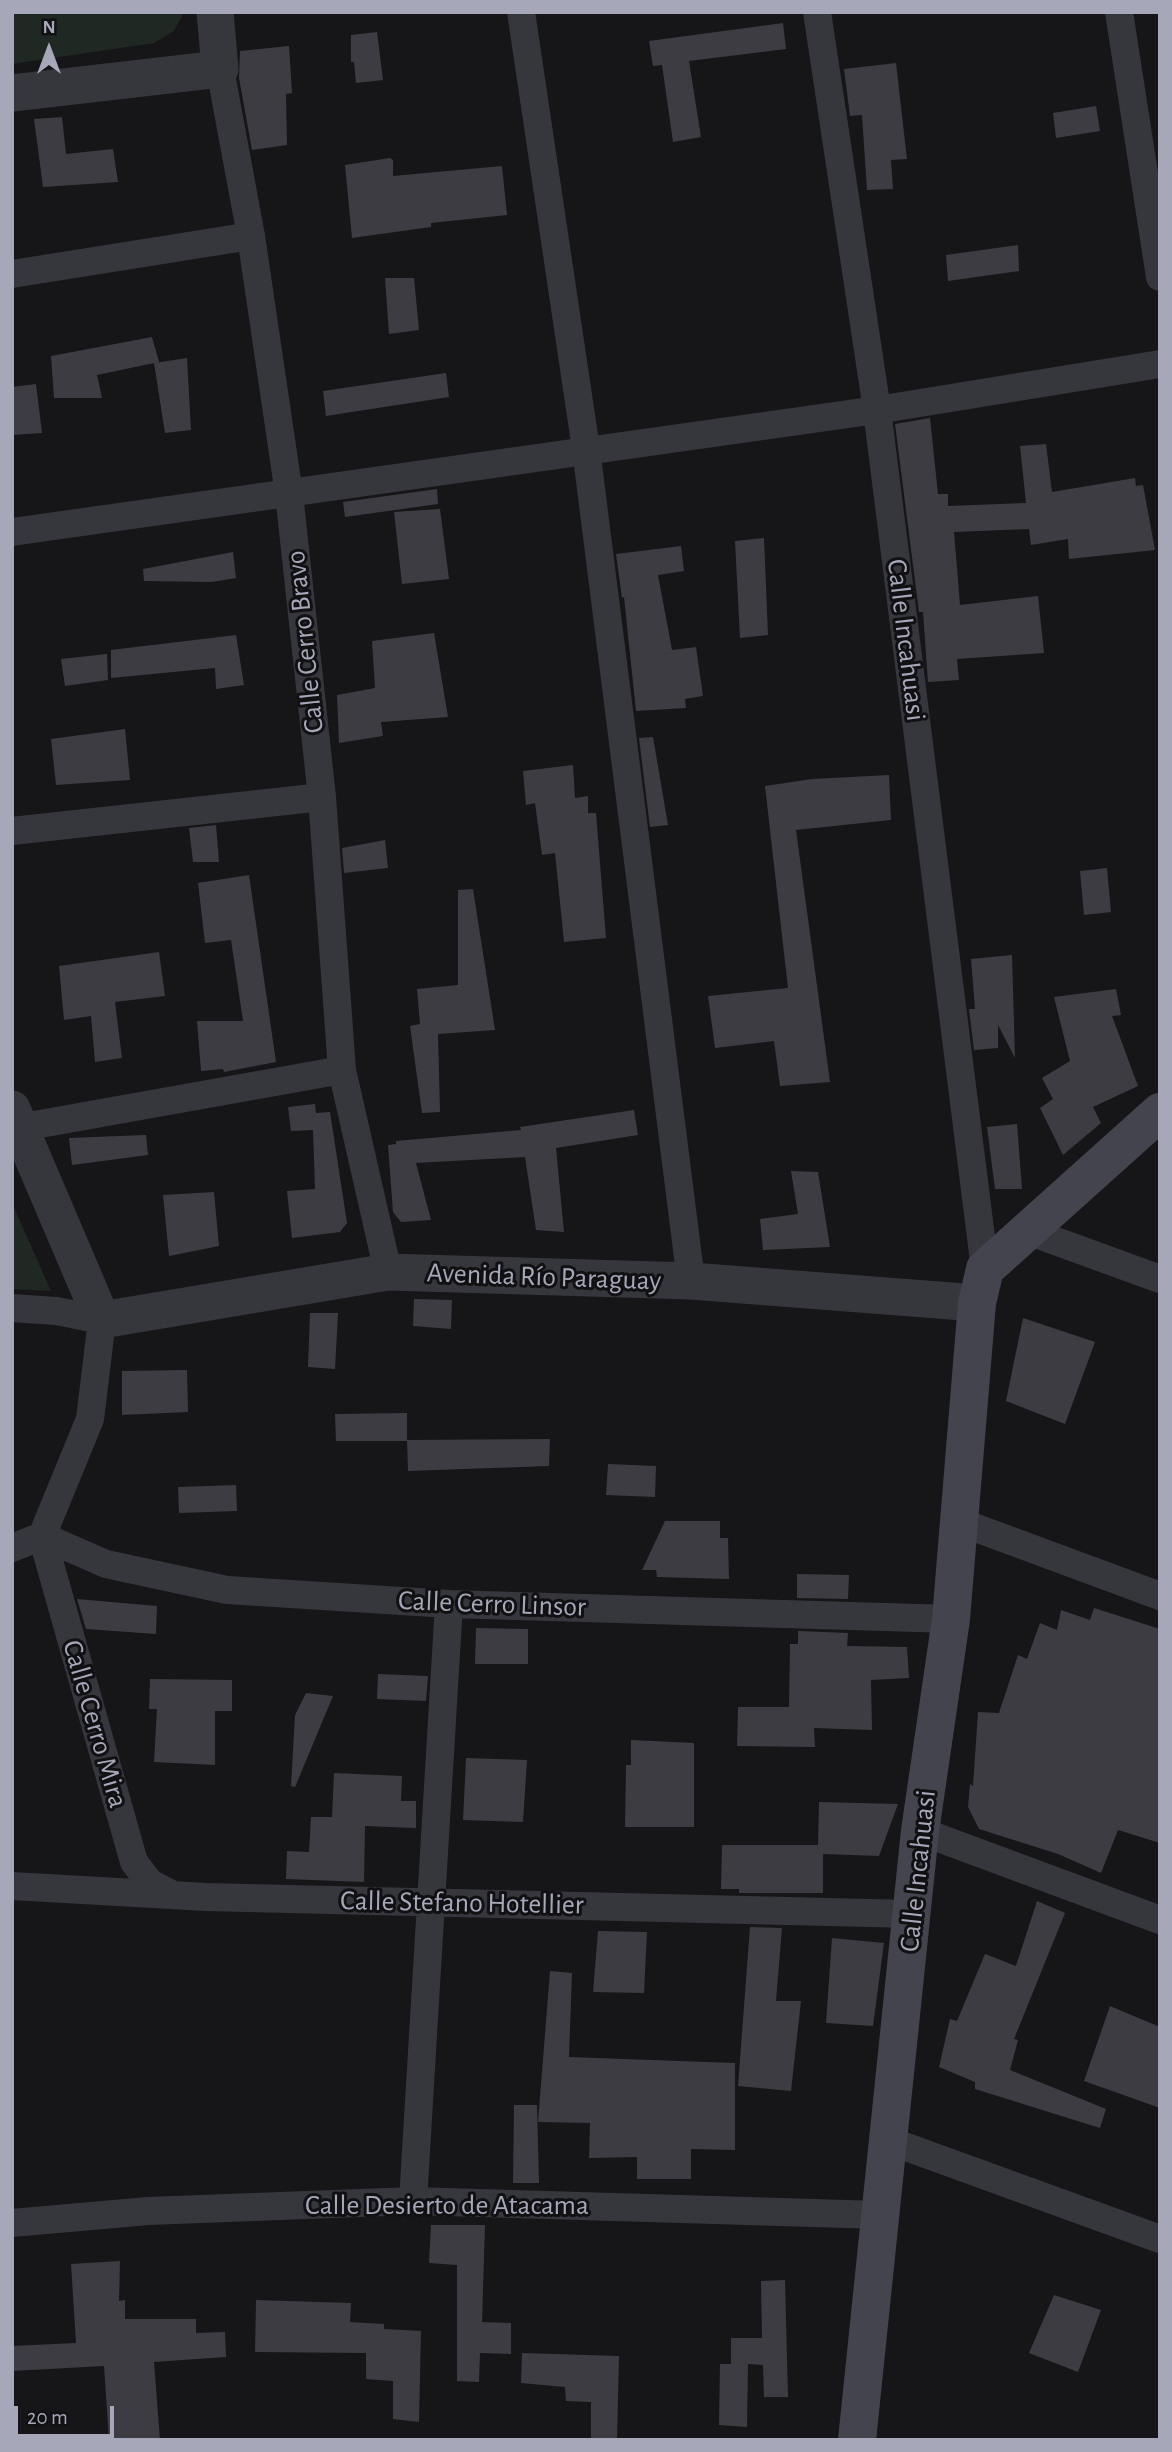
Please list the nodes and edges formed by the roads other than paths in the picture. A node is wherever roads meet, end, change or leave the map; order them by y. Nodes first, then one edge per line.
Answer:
1 (215, 12) edge
2 (522, 12) edge
3 (817, 12) edge
4 (1119, 12) edge
5 (220, 69) junction
6 (12, 93) edge
7 (251, 236) junction
8 (12, 274) edge
9 (1160, 276) edge
10 (1160, 364) edge
11 (877, 410) junction
12 (586, 449) junction
13 (289, 494) junction
14 (12, 532) edge
15 (321, 797) junction
16 (12, 831) edge
17 (342, 1070) junction
18 (1160, 1112) edge
19 (15, 1122) edge
20 (1028, 1231) junction
21 (387, 1272) junction
22 (1160, 1279) edge
23 (691, 1281) junction
24 (981, 1286) junction
25 (12, 1308) edge
26 (102, 1320) junction
27 (960, 1522) junction
28 (42, 1536) junction
29 (12, 1548) edge
30 (1160, 1596) edge
31 (449, 1604) junction
32 (951, 1619) junction
33 (920, 1831) junction
34 (12, 1886) edge
35 (173, 1894) junction
36 (431, 1902) junction
37 (912, 1914) junction
38 (1160, 1920) edge
39 (890, 2140) junction
40 (412, 2201) junction
41 (881, 2215) junction
42 (12, 2223) edge
43 (1160, 2239) edge
44 (857, 2440) edge

1 - 5 street, Calle Cerro Bravo
2 - 12 street
3 - 11 street, Calle Incahuasi
4 - 9 street
5 - 6 street
5 - 7 street, Calle Cerro Bravo
7 - 8 street
7 - 13 street, Calle Cerro Bravo
10 - 11 street
11 - 12 street
11 - 24 street, Calle Incahuasi
12 - 13 street
12 - 23 street
13 - 14 street
13 - 15 street, Calle Cerro Bravo
15 - 16 street
15 - 17 street, Calle Cerro Bravo
17 - 19 street
17 - 21 street, Calle Cerro Bravo
18 - 20 main road
19 - 26 street
20 - 22 street
20 - 24 main road
21 - 23 street, Avenida Río Paraguay
21 - 26 street, Avenida Río Paraguay
23 - 24 street, Avenida Río Paraguay
24 - 27 main road, Calle Incahuasi
25 - 26 street
26 - 28 street
27 - 30 street
27 - 32 main road, Calle Incahuasi
28 - 29 street
28 - 31 street, Calle Cerro Linsor
28 - 35 street, Calle Cerro Mira
31 - 32 street, Calle Cerro Linsor
31 - 36 street
32 - 33 main road, Calle Incahuasi
33 - 37 main road, Calle Incahuasi
33 - 38 street
34 - 35 street, Calle Stefano Hotellier
35 - 36 street, Calle Stefano Hotellier
36 - 37 street, Calle Stefano Hotellier
36 - 40 street
37 - 39 main road, Calle Incahuasi
39 - 41 main road, Calle Incahuasi
39 - 43 street
40 - 41 street, Calle Desierto de Atacama
40 - 42 street, Calle Desierto de Atacama
41 - 44 main road, Calle Incahuasi

